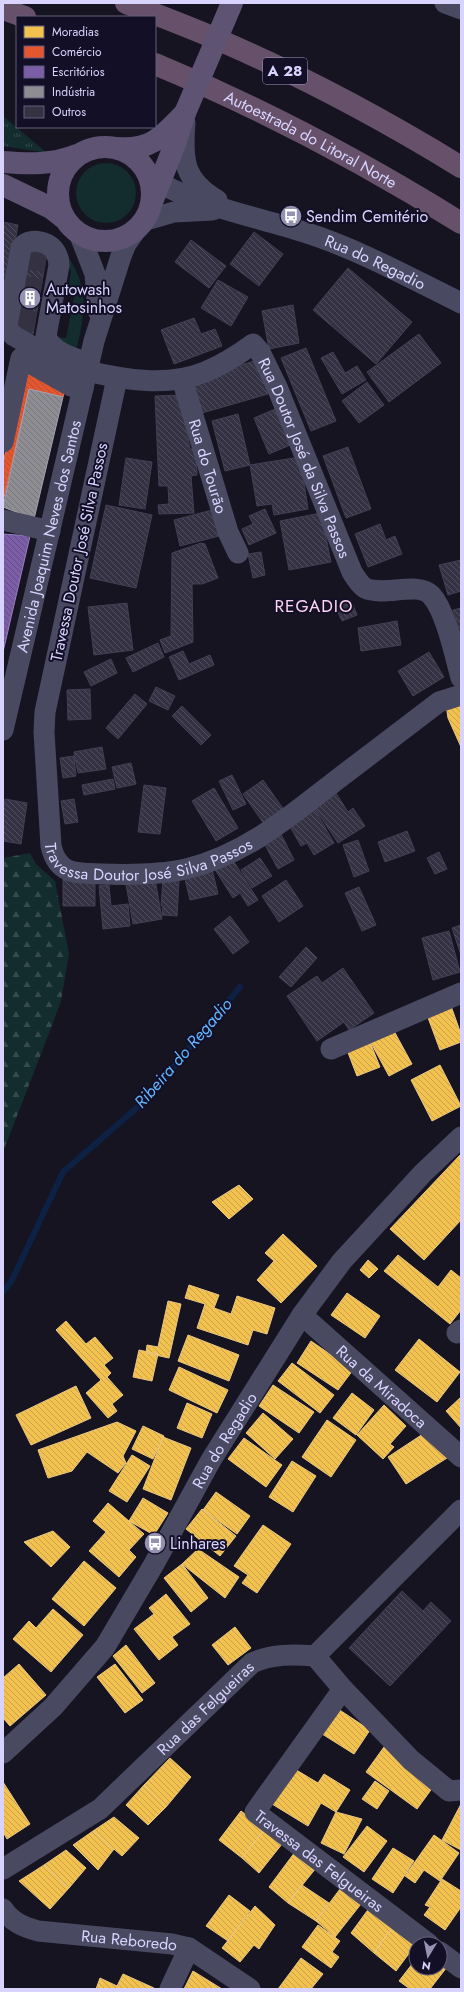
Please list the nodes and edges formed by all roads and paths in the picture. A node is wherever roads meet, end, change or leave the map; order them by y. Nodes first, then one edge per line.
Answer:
1 (126, 3) edge
2 (232, 3) edge
3 (445, 3) edge
4 (3, 9) edge
5 (461, 9) edge
6 (22, 16) edge
7 (156, 64) edge
8 (185, 113) junction
9 (117, 148) junction
10 (438, 153) junction
11 (77, 155) junction
12 (461, 158) edge
13 (3, 162) edge
14 (461, 168) edge
15 (154, 179) junction
16 (3, 185) edge
17 (240, 213) junction
18 (143, 219) junction
19 (461, 223) edge
20 (72, 227) junction
21 (461, 303) edge
22 (94, 341) junction
23 (86, 375) junction
24 (117, 378) junction
25 (182, 379) junction
26 (3, 442) edge
27 (3, 520) edge
28 (50, 531) junction
29 (238, 553) dead end
30 (461, 678) edge
31 (461, 695) edge
32 (3, 730) edge
33 (461, 993) edge
34 (331, 1049) dead end
35 (461, 1137) edge
36 (302, 1315) junction
37 (461, 1457) edge
38 (461, 1510) edge
39 (315, 1656) junction
40 (343, 1688) junction
41 (3, 1753) edge
42 (461, 1790) edge
43 (3, 1869) edge
44 (3, 1909) edge
45 (418, 1936) edge
46 (189, 1948) junction
47 (448, 1958) edge
48 (461, 1968) edge
49 (170, 1989) edge
50 (250, 1989) edge

1 - 10 highway, A 28
2 - 8 main road, bridge
3 - 5 street
4 - 6 highway
7 - 19 highway, Autoestrada do Litoral Norte
8 - 9 main road
8 - 15 main road
8 - 17 street, Rua do Regadio
9 - 11 main road
9 - 15 main road
10 - 12 highway
10 - 14 highway, A 28
11 - 13 main road
11 - 20 main road
15 - 17 street, Rua do Regadio
15 - 18 main road
16 - 20 main road
17 - 18 street, Rua do Regadio
17 - 21 street, Rua do Regadio
18 - 20 main road
18 - 22 street, Avenida Joaquim Neves dos Santos
20 - 22 street, Avenida Joaquim Neves dos Santos
22 - 23 street, Avenida Joaquim Neves dos Santos
23 - 23 street
23 - 24 street, Rua Doutor José da Silva Passos
23 - 26 street
23 - 28 street, Avenida Joaquim Neves dos Santos
24 - 25 street, Rua Doutor José da Silva Passos
24 - 31 street, Travessa Doutor José Silva Passos
25 - 29 street, Rua do Tourão
25 - 30 street, Rua Doutor José da Silva Passos
27 - 28 street
28 - 32 street, Avenida Joaquim Neves dos Santos
33 - 34 street
35 - 36 street, Rua do Regadio
36 - 37 street, Rua da Miradoca
36 - 41 street, Rua do Regadio
38 - 39 street
39 - 40 street
39 - 43 street, Rua das Felgueiras
40 - 42 street
40 - 45 street, Travessa das Felgueiras
44 - 46 street, Rua Reboredo
46 - 49 street
46 - 50 street, Rua Reboredo
47 - 48 street

